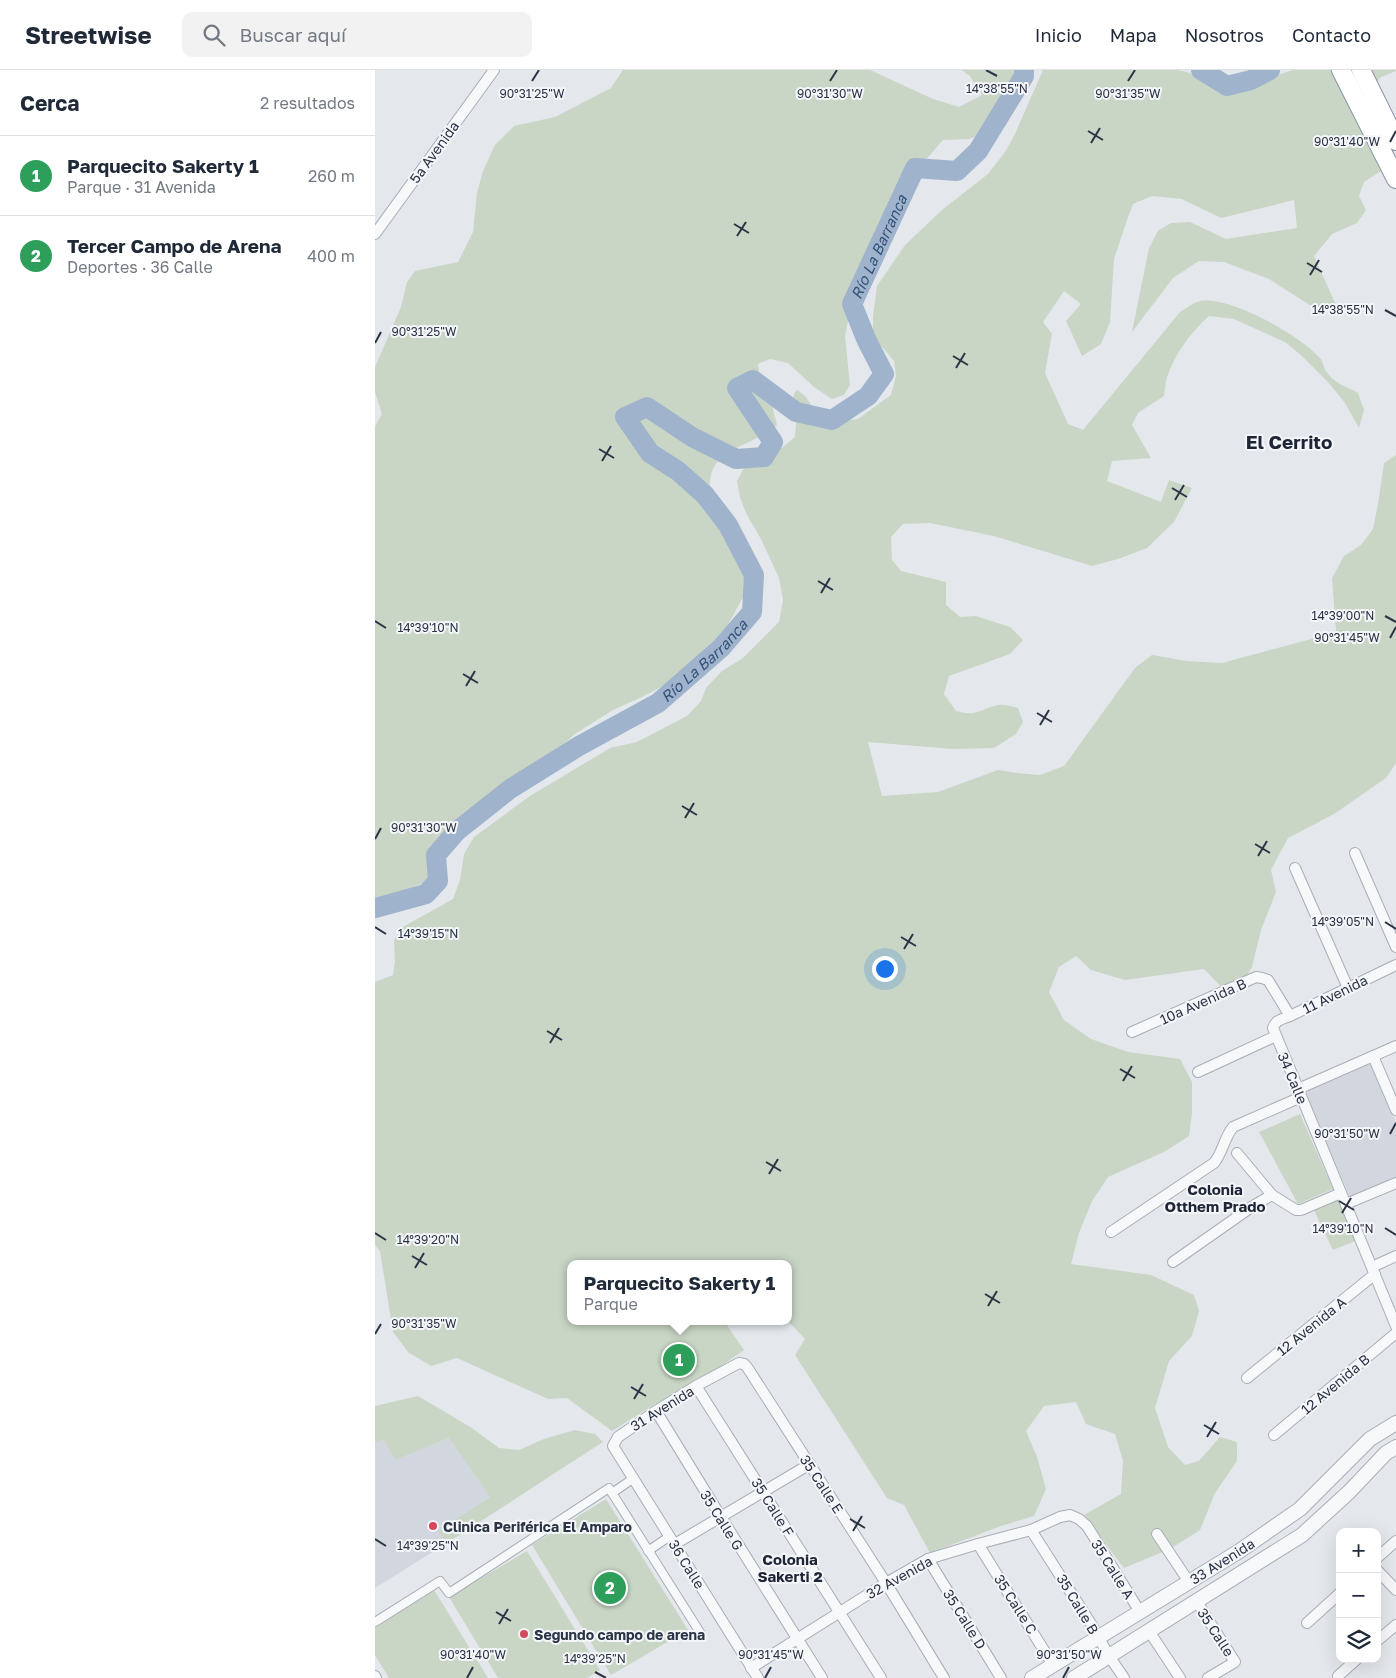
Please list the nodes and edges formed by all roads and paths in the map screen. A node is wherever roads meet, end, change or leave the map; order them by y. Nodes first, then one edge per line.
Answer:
1 (493, 70) edge
2 (1341, 70) edge
3 (1361, 70) edge
4 (1396, 141) edge
5 (1396, 179) edge
6 (375, 234) edge
7 (1355, 853) dead end
8 (1295, 868) dead end
9 (1396, 947) edge
10 (1396, 964) edge
11 (1348, 988) junction
12 (1290, 1016) junction
13 (1275, 1024) joint
14 (1132, 1032) dead end
15 (1276, 1036) junction
16 (1396, 1046) edge
17 (1373, 1056) junction
18 (1198, 1072) dead end
19 (1300, 1093) junction
20 (1396, 1110) edge
21 (1237, 1154) dead end
22 (1396, 1183) edge
23 (1341, 1193) junction
24 (1272, 1195) junction
25 (1346, 1204) junction
26 (1111, 1232) dead end
27 (1396, 1256) edge
28 (1173, 1262) dead end
29 (1374, 1271) junction
30 (1393, 1308) edge
31 (1396, 1326) edge
32 (1396, 1333) edge
33 (747, 1367) joint
34 (1247, 1378) dead end
35 (696, 1386) junction
36 (656, 1411) junction
37 (1396, 1423) edge
38 (1274, 1435) dead end
39 (1396, 1447) edge
40 (615, 1450) joint
41 (810, 1464) junction
42 (634, 1478) junction
43 (763, 1491) junction
44 (612, 1493) junction
45 (721, 1517) junction
46 (1087, 1526) joint
47 (1031, 1530) junction
48 (1157, 1534) dead end
49 (673, 1540) junction
50 (1396, 1541) edge
51 (978, 1544) junction
52 (648, 1551) junction
53 (1381, 1554) edge
54 (928, 1560) junction
55 (1380, 1573) edge
56 (1189, 1582) junction
57 (886, 1583) junction
58 (1396, 1590) edge
59 (1336, 1597) edge
60 (1197, 1602) junction
61 (839, 1612) junction
62 (1140, 1612) junction
63 (375, 1622) edge
64 (1307, 1623) dead end
65 (1396, 1625) edge
66 (1149, 1631) junction
67 (701, 1634) dead end
68 (797, 1638) junction
69 (1098, 1638) junction
70 (1381, 1638) edge
71 (1109, 1656) junction
72 (1353, 1663) edge
73 (1053, 1665) junction
74 (751, 1668) junction
75 (1338, 1676) dead end
76 (757, 1678) edge
77 (822, 1678) edge
78 (881, 1678) edge
79 (944, 1678) edge
80 (1001, 1678) edge
81 (1032, 1678) edge
82 (1074, 1678) edge
83 (1124, 1678) edge
84 (1180, 1678) edge
85 (1208, 1678) edge

1 - 6 street, 5a Avenida
2 - 5 highway
3 - 4 highway
7 - 9 street
8 - 11 street
10 - 11 street, 11 Avenida
11 - 12 street, 11 Avenida
12 - 13 street, 11 Avenida
12 - 14 street, 10a Avenida B
13 - 15 street, 34 Calle
15 - 18 street
15 - 19 street, 34 Calle
16 - 17 street
17 - 19 street
17 - 20 street
19 - 23 street, 34 Calle
19 - 26 street
21 - 24 street
22 - 25 street
23 - 24 street
23 - 25 street, 34 Calle
24 - 28 street
25 - 29 street, 34 Calle
27 - 29 street, 12 Avenida A
29 - 30 street, 34 Calle
29 - 34 street, 12 Avenida A
30 - 31 street, 34 Calle
32 - 38 street, 12 Avenida B
33 - 35 street, 31 Avenida
33 - 41 street, 35 Calle E
35 - 36 street, 31 Avenida
35 - 43 street, 35 Calle F
36 - 40 street, 31 Avenida
36 - 45 street, 35 Calle G
37 - 56 street, 33 Avenida
39 - 60 street, 33 Avenida
40 - 42 street, 36 Calle
41 - 43 street
41 - 57 street, 35 Calle E
42 - 44 street
42 - 49 street, 36 Calle
43 - 45 street
43 - 61 street, 35 Calle F
44 - 52 street
44 - 63 street
45 - 49 street
45 - 68 street, 35 Calle G
46 - 47 street, 32 Avenida
46 - 62 street, 35 Calle A
47 - 51 street, 32 Avenida
47 - 69 street, 35 Calle B
48 - 56 street
49 - 52 street
49 - 74 street, 36 Calle
50 - 53 street
51 - 54 street, 32 Avenida
51 - 73 street, 35 Calle C
52 - 67 street
54 - 57 street, 32 Avenida
54 - 80 street, 35 Calle D
55 - 58 street
56 - 62 street, 33 Avenida
57 - 61 street, 32 Avenida
57 - 79 street, 35 Calle E
59 - 64 street
60 - 66 street, 33 Avenida
60 - 85 street, 35 Calle
61 - 68 street, 32 Avenida
61 - 78 street, 35 Calle F
62 - 69 street, 33 Avenida
65 - 70 street
66 - 71 street, 33 Avenida
66 - 84 street
68 - 74 street, 32 Avenida
68 - 77 street, 35 Calle G
69 - 71 street, 35 Calle B
69 - 73 street, 33 Avenida
71 - 82 street, 33 Avenida
71 - 83 street, 35 Calle B
72 - 75 street
73 - 81 street, 33 Avenida
74 - 76 street, 36 Calle

